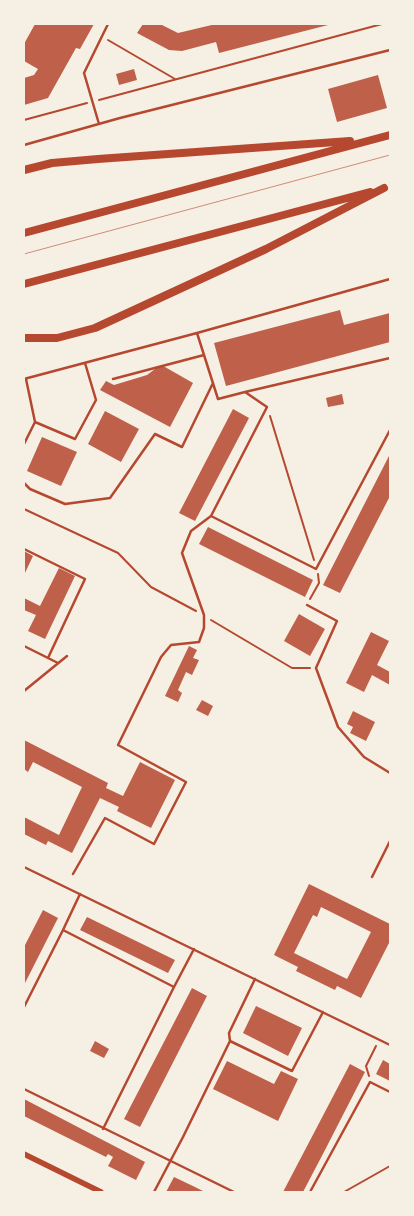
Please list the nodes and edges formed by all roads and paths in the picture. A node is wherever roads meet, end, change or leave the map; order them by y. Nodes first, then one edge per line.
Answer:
1 (108, 24) edge
2 (382, 24) edge
3 (102, 36) junction
4 (390, 50) edge
5 (175, 79) junction
6 (92, 101) junction
7 (24, 120) edge
8 (99, 124) junction
9 (390, 135) edge
10 (367, 140) junction
11 (24, 144) edge
12 (24, 170) edge
13 (387, 187) edge
14 (24, 233) edge
15 (390, 279) edge
16 (24, 284) edge
17 (198, 333) junction
18 (24, 338) edge
19 (204, 355) junction
20 (390, 358) edge
21 (85, 363) junction
22 (25, 379) edge
23 (113, 379) dead end
24 (213, 383) junction
25 (245, 392) junction
26 (267, 407) junction
27 (35, 422) junction
28 (390, 430) edge
29 (24, 444) edge
30 (24, 483) edge
31 (24, 510) edge
32 (211, 516) junction
33 (24, 548) edge
34 (316, 569) junction
35 (307, 605) joint
36 (204, 615) junction
37 (24, 646) edge
38 (67, 656) dead end
39 (48, 658) junction
40 (58, 663) junction
41 (316, 668) junction
42 (24, 690) edge
43 (390, 773) edge
44 (390, 841) edge
45 (24, 867) edge
46 (73, 874) dead end
47 (372, 877) dead end
48 (80, 894) junction
49 (63, 930) junction
50 (194, 949) junction
51 (256, 979) junction
52 (174, 987) junction
53 (24, 1007) edge
54 (323, 1012) junction
55 (230, 1042) junction
56 (390, 1045) edge
57 (373, 1052) dead end
58 (370, 1082) junction
59 (24, 1089) edge
60 (390, 1092) edge
61 (103, 1129) junction
62 (24, 1154) edge
63 (170, 1162) junction
64 (390, 1166) edge
65 (224, 1190) edge
66 (101, 1192) edge
67 (154, 1192) edge
68 (234, 1192) edge
69 (310, 1192) edge
70 (344, 1192) edge

1 - 3 lane
2 - 5 path
3 - 5 path
3 - 6 lane
4 - 8 lane
5 - 6 path
6 - 7 path
6 - 8 lane
8 - 11 lane
9 - 10 main road
10 - 12 main road
10 - 14 main road
13 - 16 main road
13 - 18 main road
15 - 17 lane
17 - 19 lane
17 - 21 lane
19 - 23 lane
19 - 24 lane
20 - 25 lane
21 - 22 lane
21 - 27 lane
22 - 27 lane
24 - 25 lane
24 - 30 lane
25 - 26 lane
26 - 32 lane
26 - 34 path
27 - 29 lane
28 - 34 lane
31 - 36 path
32 - 34 lane
32 - 36 lane
33 - 39 lane
34 - 35 path
35 - 41 lane
36 - 41 path
36 - 46 lane
37 - 39 lane
38 - 40 lane
39 - 40 lane
40 - 42 lane
41 - 43 lane
44 - 47 lane
45 - 48 lane
48 - 49 lane
48 - 50 lane
49 - 52 lane
49 - 53 lane
50 - 51 lane
50 - 52 lane
51 - 54 lane
51 - 55 lane
52 - 61 lane
54 - 55 lane
54 - 56 lane
55 - 63 lane
57 - 58 path
58 - 60 lane
58 - 69 lane
59 - 61 lane
61 - 63 lane
62 - 66 street
63 - 65 lane
63 - 67 lane
64 - 70 path
65 - 68 lane

